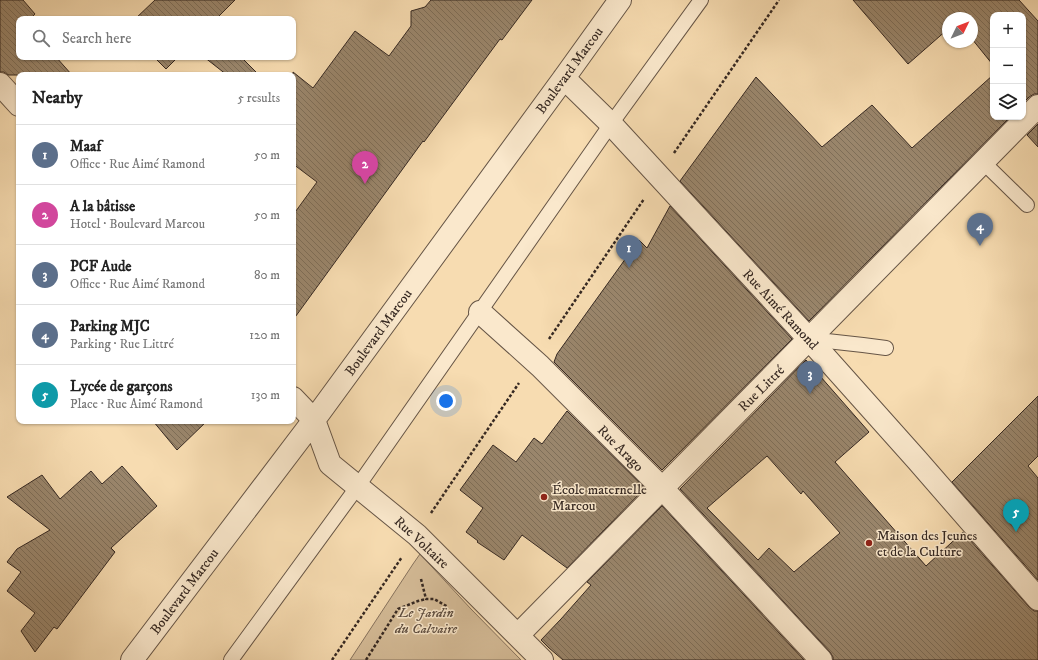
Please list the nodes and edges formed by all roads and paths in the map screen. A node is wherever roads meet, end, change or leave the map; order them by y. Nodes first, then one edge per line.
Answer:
1 (620, 0) edge
2 (701, 0) edge
3 (779, 0) edge
4 (564, 78) junction
5 (0, 84) edge
6 (16, 102) edge
7 (1038, 106) edge
8 (611, 124) junction
9 (983, 162) junction
10 (659, 176) junction
11 (1027, 205) dead end
12 (480, 312) junction
13 (809, 339) junction
14 (886, 348) dead end
15 (534, 361) junction
16 (296, 401) edge
17 (314, 420) junction
18 (358, 486) junction
19 (662, 488) junction
20 (417, 535) junction
21 (426, 599) dead end
22 (1038, 599) edge
23 (518, 635) junction
24 (132, 660) edge
25 (231, 660) edge
26 (332, 660) edge
27 (366, 660) edge
28 (542, 660) edge
29 (821, 660) edge

1 - 4 street, Boulevard Marcou
2 - 8 lane
3 - 10 path
4 - 8 street, Rue Aimé Ramond
4 - 17 street, Boulevard Marcou
5 - 6 street
7 - 9 street, Rue Littré
8 - 10 street, Rue Aimé Ramond
8 - 12 lane
9 - 11 lane
9 - 13 street, Rue Littré
10 - 13 street, Rue Aimé Ramond
10 - 15 path
12 - 15 street, Rue Arago
12 - 18 lane
13 - 14 lane
13 - 19 street, Rue Littré
13 - 22 street, Rue Aimé Ramond
15 - 19 street, Rue Arago
15 - 20 path
16 - 17 street
17 - 18 street, Rue Voltaire
17 - 24 street, Boulevard Marcou
18 - 20 street, Rue Voltaire
18 - 25 lane
19 - 23 street, Rue Littré
19 - 29 street, Rue Arago
20 - 23 street, Rue Voltaire
20 - 26 path
21 - 27 path
23 - 28 street, Rue Voltaire

